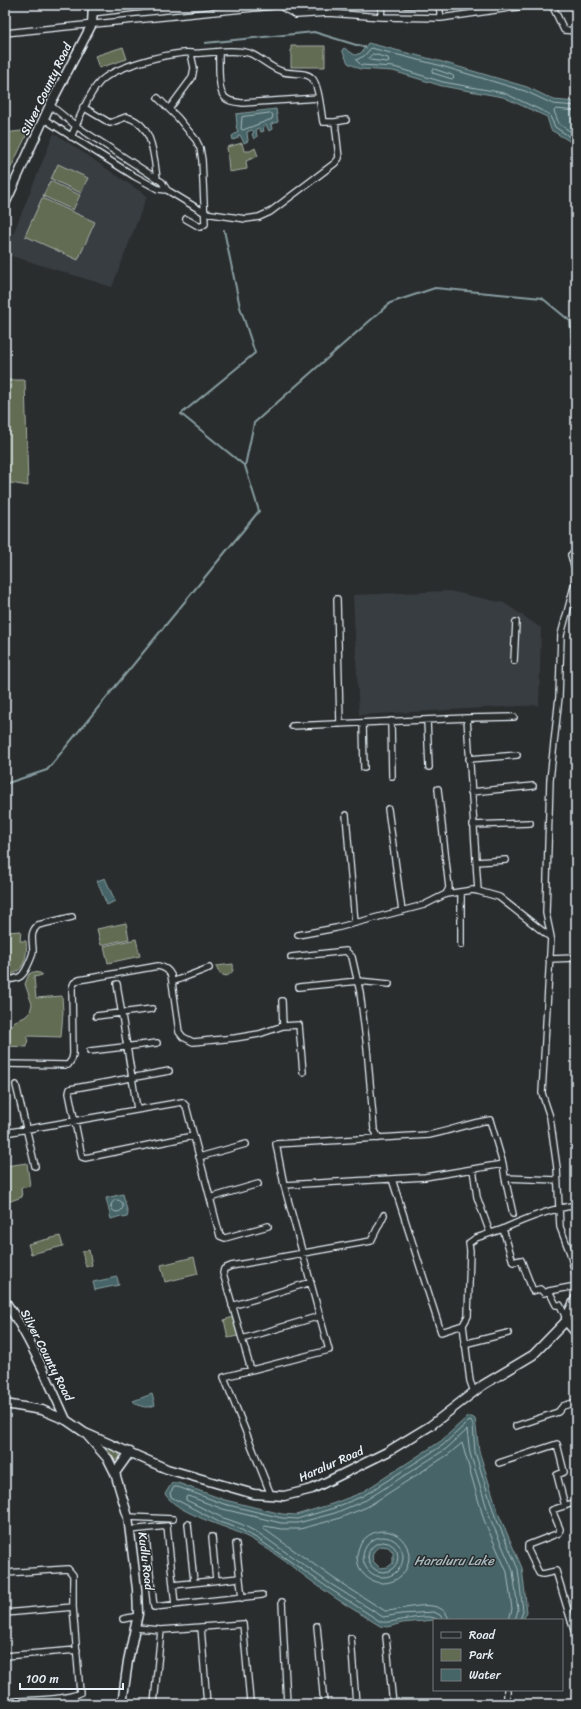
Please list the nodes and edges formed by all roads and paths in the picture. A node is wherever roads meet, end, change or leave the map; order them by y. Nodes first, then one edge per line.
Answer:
1 (160, 5) edge
2 (295, 5) edge
3 (330, 5) edge
4 (382, 5) edge
5 (406, 5) edge
6 (443, 5) edge
7 (531, 5) edge
8 (552, 5) edge
9 (282, 6) edge
10 (438, 6) edge
11 (93, 9) edge
12 (329, 13) junction
13 (296, 15) junction
14 (381, 16) junction
15 (441, 18) junction
16 (92, 24) junction
17 (576, 31) edge
18 (5, 33) edge
19 (219, 52) junction
20 (190, 54) junction
21 (158, 98) dead end
22 (319, 98) junction
23 (50, 105) junction
24 (84, 107) junction
25 (169, 109) junction
26 (44, 119) junction
27 (346, 120) dead end
28 (335, 122) junction
29 (76, 126) junction
30 (71, 137) junction
31 (157, 179) junction
32 (167, 190) junction
33 (5, 204) edge
34 (205, 213) junction
35 (186, 219) dead end
36 (571, 555) dead end
37 (576, 572) edge
38 (576, 579) edge
39 (337, 599) dead end
40 (516, 622) dead end
41 (514, 661) dead end
42 (514, 717) dead end
43 (467, 718) junction
44 (427, 720) junction
45 (391, 722) junction
46 (363, 723) junction
47 (340, 724) junction
48 (292, 726) dead end
49 (517, 755) dead end
50 (470, 759) junction
51 (429, 767) dead end
52 (364, 768) dead end
53 (392, 776) dead end
54 (533, 786) dead end
55 (438, 789) dead end
56 (472, 792) junction
57 (388, 809) dead end
58 (346, 815) dead end
59 (530, 823) dead end
60 (474, 825) junction
61 (506, 860) dead end
62 (476, 862) junction
63 (478, 891) junction
64 (461, 892) junction
65 (446, 894) junction
66 (402, 911) junction
67 (72, 917) dead end
68 (356, 923) junction
69 (298, 935) dead end
70 (550, 937) junction
71 (461, 945) dead end
72 (291, 958) dead end
73 (576, 958) edge
74 (549, 959) junction
75 (209, 968) dead end
76 (5, 980) edge
77 (172, 982) junction
78 (358, 982) junction
79 (117, 984) dead end
80 (389, 984) dead end
81 (299, 987) dead end
82 (282, 1001) dead end
83 (152, 1009) dead end
84 (121, 1013) junction
85 (96, 1016) dead end
86 (283, 1026) junction
87 (157, 1043) dead end
88 (127, 1047) junction
89 (90, 1051) dead end
90 (5, 1064) edge
91 (169, 1071) dead end
92 (303, 1072) dead end
93 (132, 1078) junction
94 (16, 1085) dead end
95 (137, 1110) junction
96 (74, 1120) junction
97 (26, 1129) junction
98 (5, 1133) edge
99 (193, 1136) junction
100 (379, 1138) junction
101 (246, 1144) dead end
102 (200, 1157) junction
103 (503, 1164) junction
104 (35, 1166) dead end
105 (473, 1169) junction
106 (504, 1178) junction
107 (392, 1179) junction
108 (557, 1180) junction
109 (258, 1184) dead end
110 (284, 1185) junction
111 (210, 1198) junction
112 (576, 1205) edge
113 (559, 1208) junction
114 (514, 1214) dead end
115 (384, 1215) dead end
116 (268, 1226) dead end
117 (503, 1229) junction
118 (490, 1233) junction
119 (302, 1253) junction
120 (576, 1277) edge
121 (311, 1282) junction
122 (576, 1286) edge
123 (549, 1291) junction
124 (576, 1298) edge
125 (5, 1302) edge
126 (232, 1306) junction
127 (320, 1316) junction
128 (566, 1320) junction
129 (463, 1325) junction
130 (508, 1333) dead end
131 (576, 1333) edge
132 (242, 1339) junction
133 (464, 1344) junction
134 (251, 1370) junction
135 (474, 1392) junction
136 (576, 1402) edge
137 (5, 1404) edge
138 (66, 1420) junction
139 (516, 1426) dead end
140 (85, 1433) junction
141 (130, 1452) junction
142 (499, 1463) dead end
143 (115, 1472) junction
144 (271, 1495) junction
145 (576, 1502) edge
146 (565, 1506) junction
147 (128, 1517) junction
148 (174, 1520) dead end
149 (188, 1524) dead end
150 (130, 1530) junction
151 (212, 1537) dead end
152 (146, 1538) dead end
153 (236, 1544) dead end
154 (5, 1573) edge
155 (240, 1578) junction
156 (216, 1580) junction
157 (194, 1582) junction
158 (172, 1585) junction
159 (262, 1595) dead end
160 (242, 1598) junction
161 (282, 1602) dead end
162 (175, 1605) junction
163 (73, 1607) junction
164 (5, 1613) edge
165 (138, 1616) junction
166 (123, 1619) dead end
167 (317, 1626) dead end
168 (136, 1628) junction
169 (201, 1628) junction
170 (161, 1630) junction
171 (386, 1637) dead end
172 (576, 1637) edge
173 (351, 1638) dead end
174 (77, 1650) junction
175 (5, 1656) edge
176 (506, 1691) edge
177 (250, 1701) dead end
178 (5, 1702) edge
179 (122, 1704) edge
180 (154, 1704) edge
181 (207, 1704) edge
182 (287, 1704) edge
183 (324, 1704) edge
184 (356, 1704) edge
185 (393, 1704) edge
186 (506, 1704) edge

1 - 11 street
2 - 13 street
3 - 12 street
4 - 14 street
5 - 10 street
6 - 10 street
7 - 15 street
8 - 17 street
9 - 13 street
9 - 16 street
10 - 15 street
11 - 16 street, Silver County Road
12 - 13 street
12 - 14 street
14 - 15 street
16 - 18 street
16 - 23 street, Silver County Road
19 - 20 street
19 - 22 street
19 - 22 street
20 - 24 street
20 - 25 street
21 - 25 street
22 - 28 street
23 - 26 street, Silver County Road
23 - 29 street
24 - 29 street
24 - 31 street
25 - 34 street
26 - 30 street
26 - 33 street, Silver County Road
27 - 28 street
28 - 34 street
29 - 30 street
29 - 31 street
30 - 32 street
31 - 32 street
32 - 34 street
34 - 35 street
36 - 37 street
38 - 70 street
39 - 47 street
40 - 41 street
42 - 43 street
43 - 44 street
43 - 50 street
44 - 45 street
44 - 51 street
45 - 46 street
45 - 53 street
46 - 47 street
46 - 52 street
47 - 48 street
49 - 50 street
50 - 56 street
54 - 56 street
55 - 65 street
56 - 60 street
57 - 66 street
58 - 68 street
59 - 60 street
60 - 62 street
61 - 62 street
62 - 63 street
63 - 64 street
63 - 70 street
64 - 65 street
64 - 71 street
65 - 66 street
66 - 68 street
67 - 76 street
68 - 69 street
70 - 74 street
72 - 78 street
73 - 74 street
74 - 108 street
75 - 77 street
77 - 86 street
77 - 90 street
78 - 80 street
78 - 81 street
78 - 100 street
79 - 84 street
82 - 86 street
83 - 84 street
84 - 85 street
84 - 88 street
86 - 92 street
87 - 88 street
88 - 89 street
88 - 93 street
91 - 93 street
93 - 95 street
93 - 96 street
94 - 97 street
95 - 96 street
95 - 99 street
96 - 97 street
96 - 99 street
97 - 98 street
97 - 104 street
99 - 102 street
100 - 103 street
100 - 110 street
101 - 102 street
102 - 111 street
103 - 105 street
103 - 106 street
105 - 107 street
105 - 118 street
106 - 108 street
106 - 114 street
107 - 110 street
107 - 129 street
108 - 113 street
109 - 111 street
110 - 119 street
111 - 116 street
112 - 113 street
113 - 117 street
113 - 120 street
115 - 119 street
117 - 118 street
117 - 123 street
118 - 129 street
119 - 121 street
119 - 126 street
121 - 126 street
121 - 127 street
122 - 123 street
123 - 128 street
124 - 128 street, Haralur Road
125 - 138 street, Silver County Road
126 - 132 street
127 - 132 street
127 - 134 street
128 - 131 street
128 - 135 street, Haralur Road
129 - 133 street
130 - 133 street
132 - 134 street
133 - 135 street
134 - 144 street
135 - 144 street, Haralur Road
136 - 139 street
137 - 138 street, Haralur Road
138 - 140 street, Haralur Road
140 - 141 street, Haralur Road
140 - 143 street, Kudlu Road
141 - 143 street
141 - 144 street, Haralur Road
142 - 146 street
143 - 147 street, Kudlu Road
145 - 146 street
146 - 172 street
147 - 148 street
147 - 150 street, Kudlu Road
149 - 157 street
150 - 158 street
150 - 165 street, Kudlu Road
151 - 156 street
152 - 162 street
153 - 155 street
154 - 163 street
155 - 156 street
155 - 160 street
156 - 157 street
157 - 158 street
158 - 162 street
159 - 160 street
160 - 162 street
161 - 182 street
163 - 164 street
163 - 174 street
165 - 166 street
165 - 168 street, Kudlu Road
167 - 183 street
168 - 170 street
168 - 179 street, Kudlu Road
169 - 170 street
169 - 177 street
169 - 181 street
170 - 180 street
171 - 185 street
173 - 184 street
174 - 175 street
174 - 178 street
176 - 186 street

